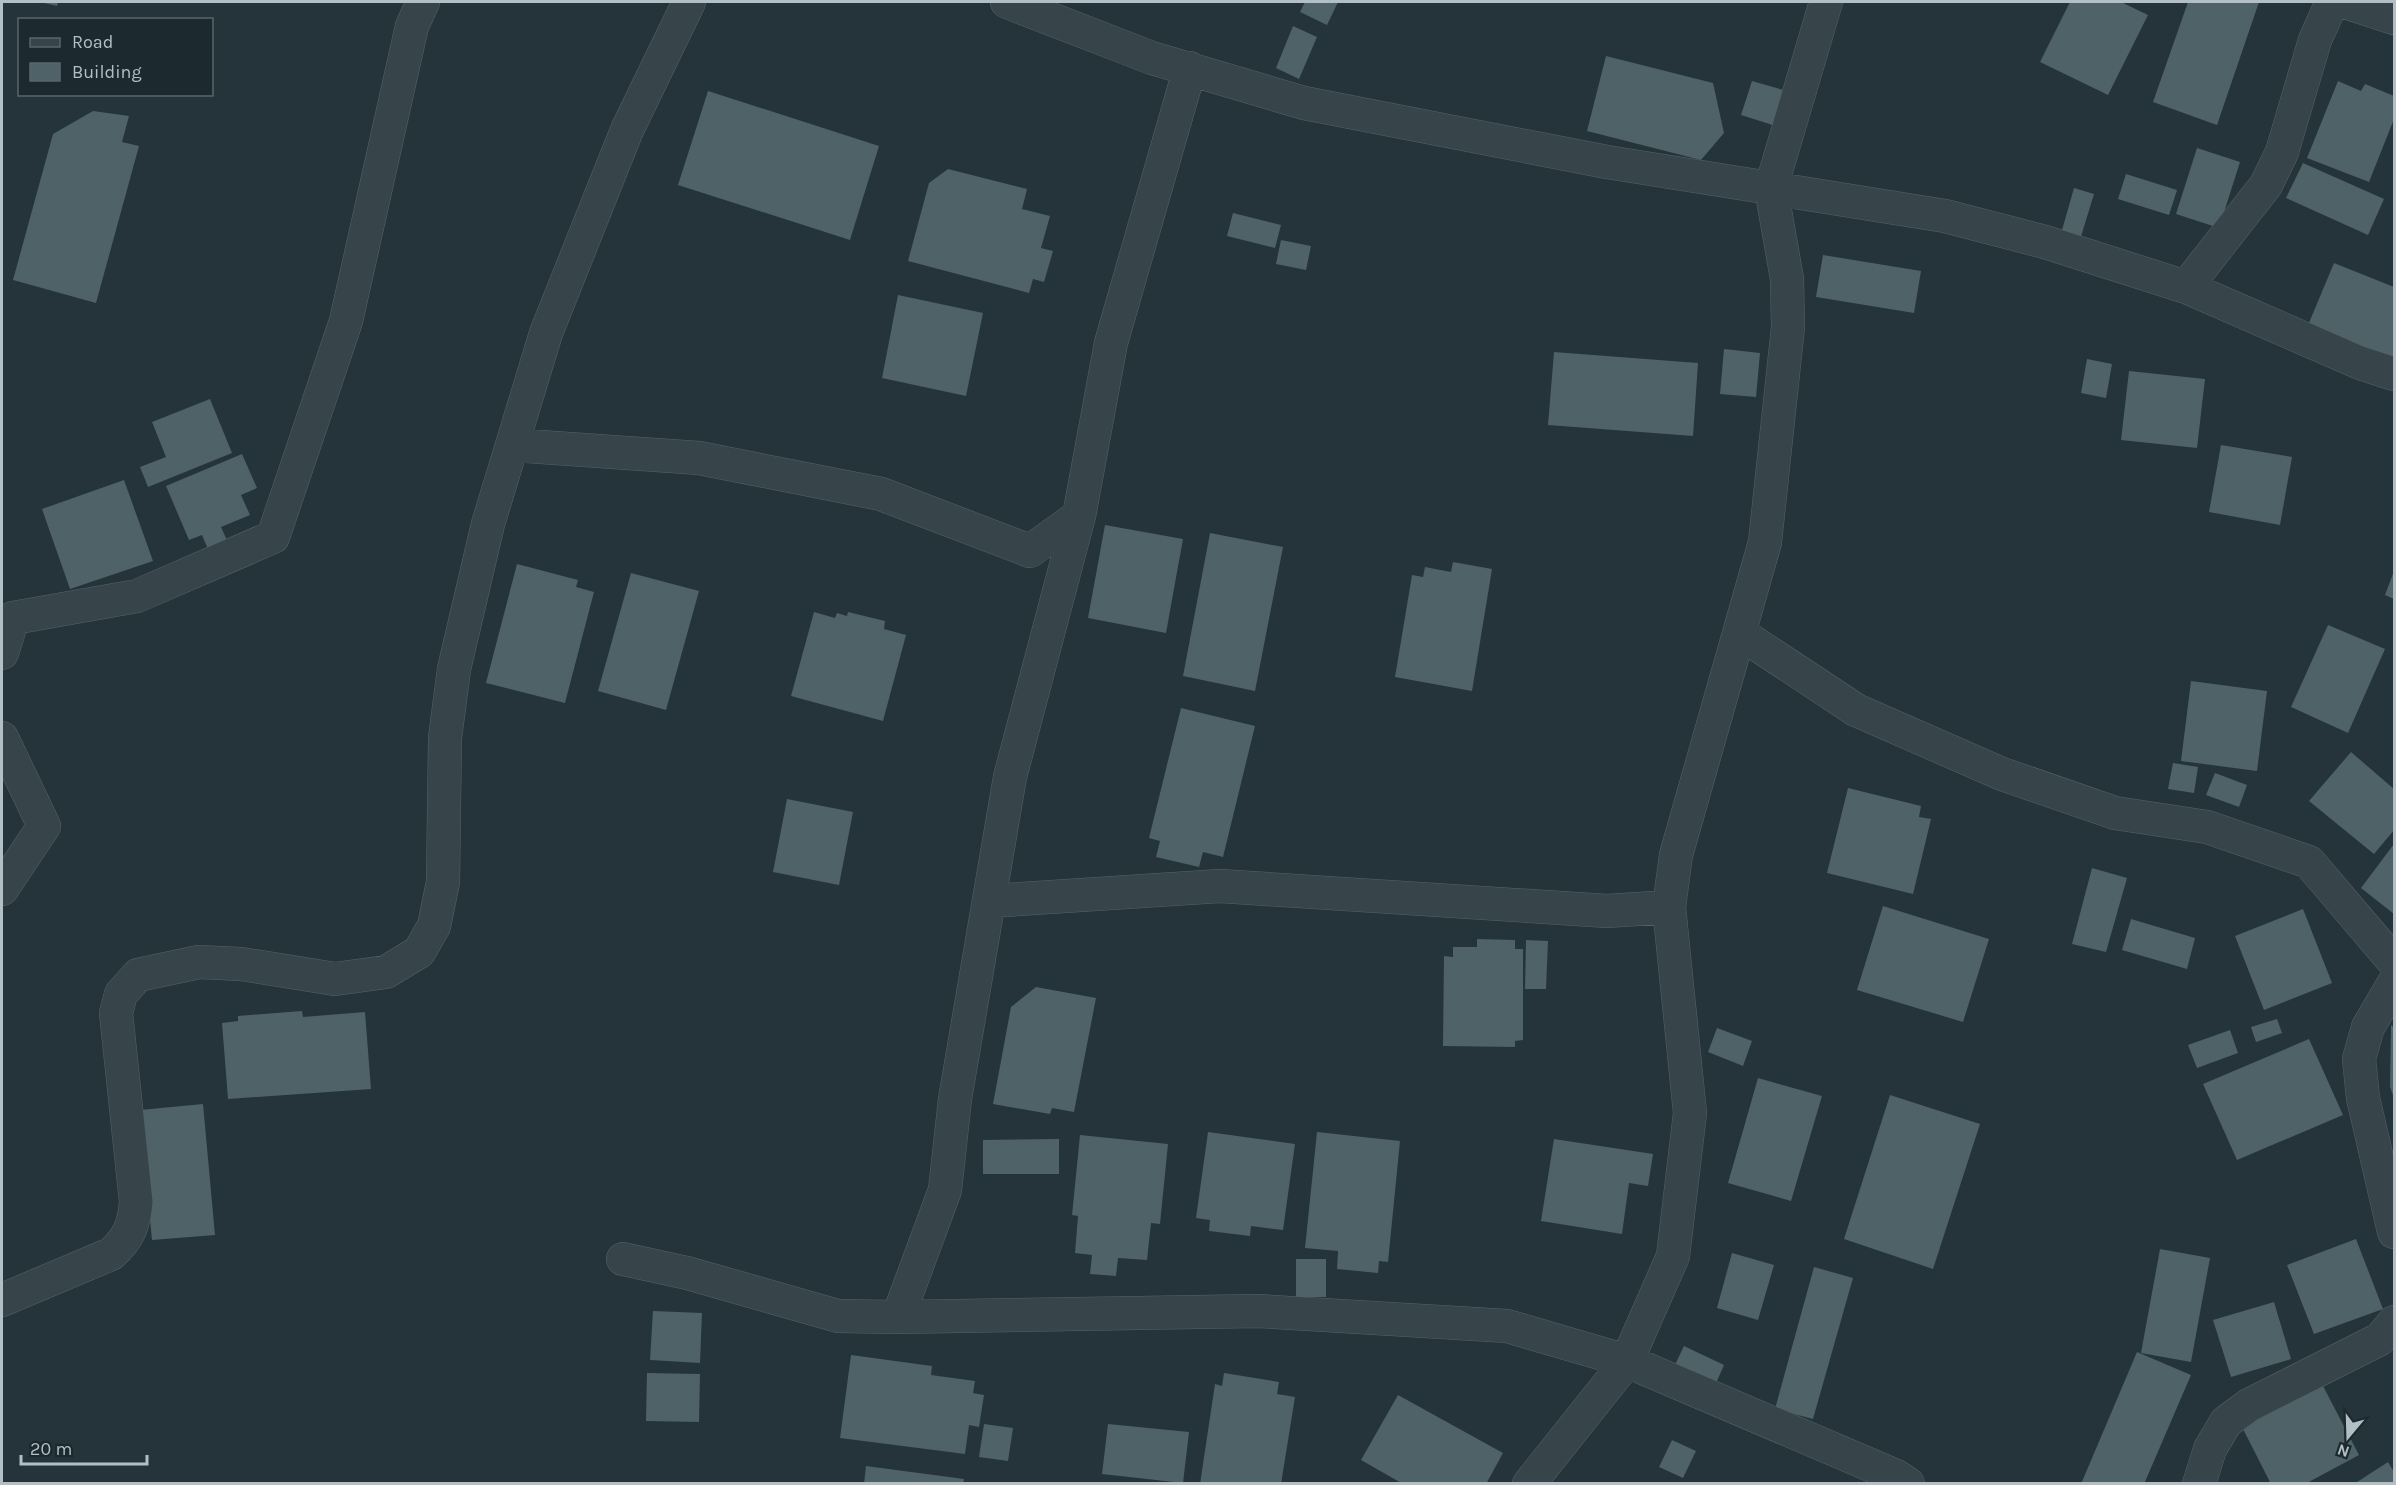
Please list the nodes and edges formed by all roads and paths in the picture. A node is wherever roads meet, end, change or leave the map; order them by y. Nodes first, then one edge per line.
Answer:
1 (423, 2) edge
2 (689, 2) edge
3 (1007, 2) edge
4 (1826, 2) edge
5 (2332, 2) edge
6 (2344, 2) edge
7 (2394, 18) edge
8 (1190, 68) junction
9 (1771, 188) junction
10 (2186, 287) junction
11 (2394, 374) edge
12 (512, 445) junction
13 (1079, 516) junction
14 (1741, 634) junction
15 (2, 653) edge
16 (2, 738) edge
17 (2, 889) edge
18 (990, 901) junction
19 (1670, 907) junction
20 (2394, 963) edge
21 (2394, 983) edge
22 (2394, 1232) edge
23 (622, 1259) dead end
24 (2, 1300) edge
25 (898, 1317) junction
26 (2394, 1322) edge
27 (1627, 1361) junction
28 (1529, 1484) edge
29 (1908, 1484) edge
30 (2199, 1484) edge

1 - 15 street
2 - 12 street
3 - 8 street
4 - 9 street
5 - 10 street
6 - 7 street
8 - 9 street
8 - 13 street
9 - 10 street
9 - 14 street
10 - 11 street
12 - 13 street
12 - 24 street
13 - 18 street
14 - 19 street
14 - 20 street
16 - 17 street
18 - 19 street
18 - 25 street
19 - 27 street
21 - 22 street
23 - 25 street
25 - 27 street
26 - 30 street
27 - 28 street
27 - 29 street

